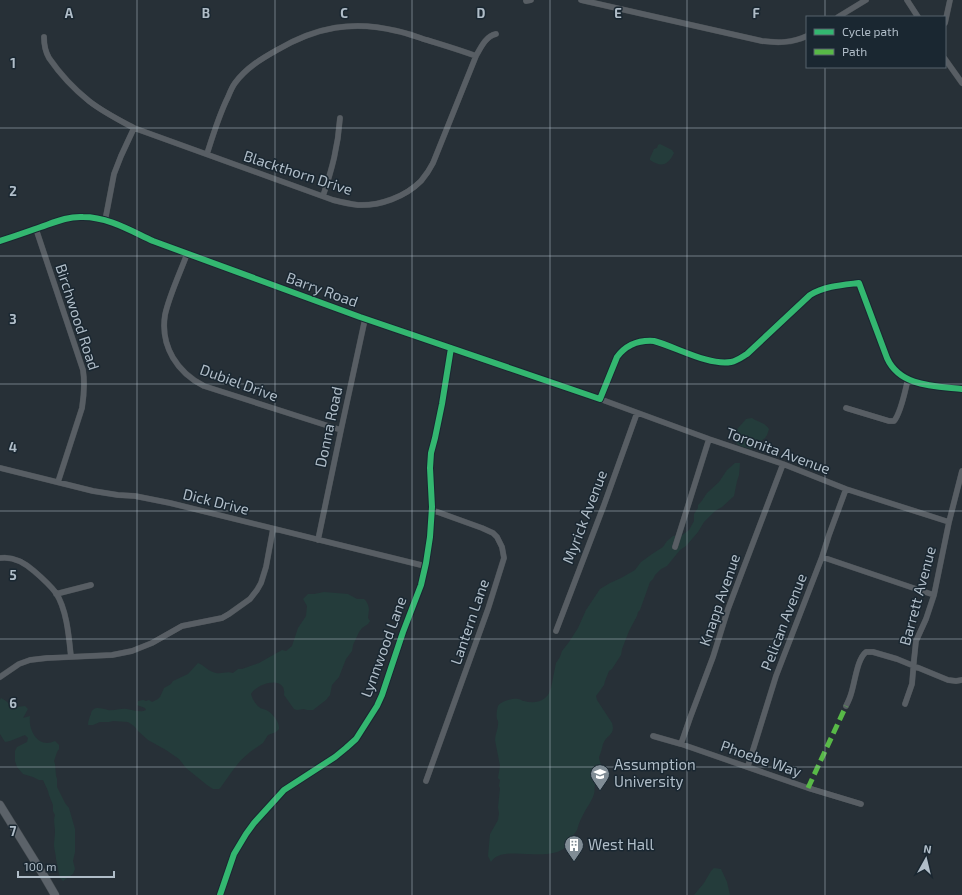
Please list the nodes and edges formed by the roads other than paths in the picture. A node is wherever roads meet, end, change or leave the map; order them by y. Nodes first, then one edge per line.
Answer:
1 (581, 0) edge
2 (866, 0) edge
3 (907, 0) edge
4 (950, 0) edge
5 (840, 16) edge
6 (917, 16) edge
7 (946, 18) edge
8 (496, 34) dead end
9 (806, 36) edge
10 (44, 37) dead end
11 (476, 56) junction
12 (946, 60) edge
13 (962, 83) edge
14 (340, 118) dead end
15 (134, 128) junction
16 (207, 154) junction
17 (322, 196) junction
18 (105, 221) junction
19 (36, 229) junction
20 (0, 241) edge
21 (187, 254) junction
22 (365, 319) junction
23 (451, 348) junction
24 (908, 380) junction
25 (962, 389) edge
26 (600, 399) junction
27 (846, 408) dead end
28 (637, 413) junction
29 (341, 430) junction
30 (709, 439) junction
31 (782, 464) junction
32 (0, 468) edge
33 (962, 471) edge
34 (58, 482) junction
35 (846, 488) junction
36 (432, 510) junction
37 (949, 522) junction
38 (273, 529) junction
39 (318, 540) junction
40 (675, 547) dead end
41 (822, 556) junction
42 (0, 558) edge
43 (425, 566) junction
44 (91, 585) dead end
45 (56, 594) junction
46 (934, 595) junction
47 (556, 631) dead end
48 (71, 657) junction
49 (913, 666) junction
50 (0, 677) edge
51 (962, 680) edge
52 (905, 704) dead end
53 (846, 706) dead end
54 (653, 736) dead end
55 (681, 744) junction
56 (748, 766) junction
57 (426, 781) dead end
58 (861, 804) dead end
59 (1, 807) edge
60 (55, 895) edge
61 (220, 895) edge

1 - 9 street
2 - 5 street
3 - 6 street
4 - 7 street
8 - 11 street, Blackthorn Drive
10 - 15 street, Blackthorn Drive
11 - 16 street
11 - 17 street, Blackthorn Drive
12 - 13 street
14 - 17 street
15 - 16 street, Blackthorn Drive
15 - 18 street
16 - 17 street, Blackthorn Drive
18 - 19 street, Barry Road
18 - 21 street, Barry Road
19 - 20 street, Barry Road
19 - 34 street, Birchwood Road
21 - 22 street, Barry Road
21 - 29 street, Dubiel Drive
22 - 23 street, Barry Road
22 - 29 street, Donna Road
23 - 26 street, Barry Road
23 - 36 street, Lynnwood Lane
24 - 25 street
24 - 26 street
24 - 27 street
26 - 28 street, Toronita Avenue
28 - 30 street, Toronita Avenue
28 - 47 street, Myrick Avenue
29 - 39 street, Donna Road
30 - 31 street, Toronita Avenue
30 - 40 street
31 - 35 street, Toronita Avenue
31 - 55 street, Knapp Avenue
32 - 34 street, Dick Drive
33 - 37 street, Barrett Avenue
34 - 38 street, Dick Drive
35 - 37 street, Toronita Avenue
35 - 41 street, Pelican Avenue
36 - 43 street, Lynnwood Lane
36 - 57 street, Lantern Lane
37 - 46 street, Barrett Avenue
38 - 39 street, Dick Drive
38 - 48 street
39 - 43 street, Dick Drive
41 - 46 street
41 - 56 street, Pelican Avenue
42 - 45 street
43 - 61 street, Lynnwood Lane
44 - 45 street
45 - 48 street
46 - 49 street, Barrett Avenue
48 - 50 street
49 - 51 street
49 - 52 street, Barrett Avenue
49 - 53 street
54 - 55 street, Phoebe Way
55 - 56 street, Phoebe Way
56 - 58 street, Phoebe Way
59 - 60 main road

